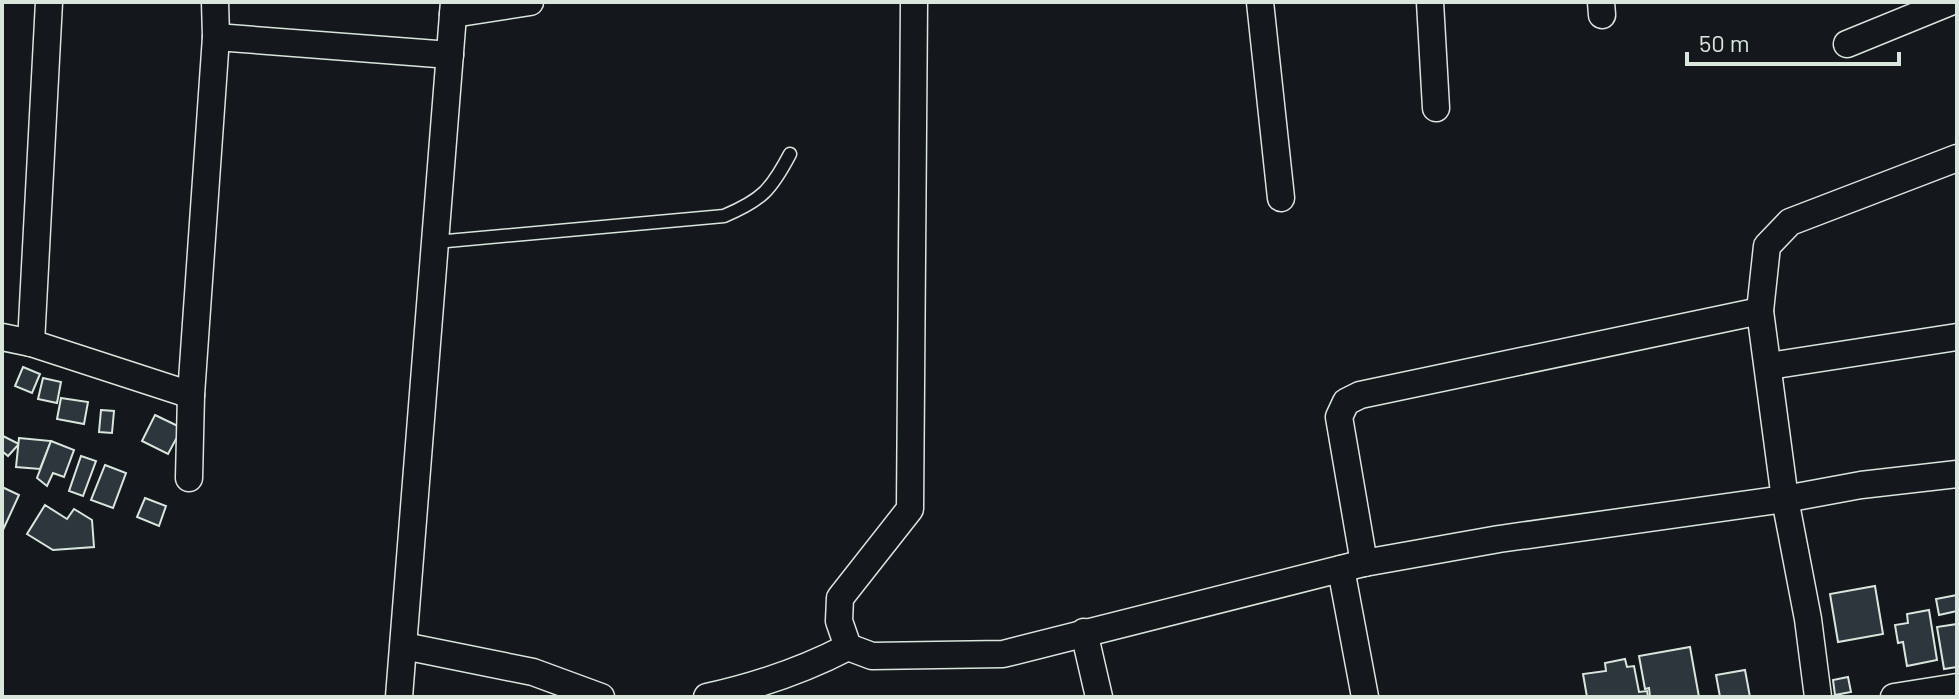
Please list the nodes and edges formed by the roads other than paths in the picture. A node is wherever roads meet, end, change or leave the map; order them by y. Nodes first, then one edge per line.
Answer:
1 (49, 2) edge
2 (215, 2) edge
3 (530, 2) edge
4 (914, 2) edge
5 (1260, 2) edge
6 (1430, 2) edge
7 (1950, 2) edge
8 (454, 8) edge
9 (216, 37) junction
10 (1847, 44) dead end
11 (450, 55) junction
12 (1436, 108) dead end
13 (790, 154) dead end
14 (1957, 158) edge
15 (1281, 198) dead end
16 (436, 242) junction
17 (1760, 311) junction
18 (2, 337) edge
19 (1957, 337) edge
20 (31, 343) junction
21 (1769, 366) junction
22 (191, 395) junction
23 (1957, 474) edge
24 (189, 478) dead end
25 (1785, 499) junction
26 (1352, 566) junction
27 (1084, 632) junction
28 (404, 646) junction
29 (848, 647) junction
30 (1957, 687) edge
31 (399, 697) edge
32 (601, 697) edge
33 (707, 697) edge
34 (1099, 697) edge
35 (1365, 697) edge
36 (1818, 697) edge
37 (1894, 697) edge

1 - 20 street
2 - 9 street
3 - 8 street
4 - 29 street
5 - 15 street
6 - 12 street
7 - 10 street
8 - 11 street
9 - 11 street
9 - 22 street
11 - 16 street
13 - 16 lane
14 - 17 street
16 - 28 street
17 - 21 street
17 - 26 street
18 - 20 street
19 - 21 street
20 - 22 street
21 - 25 street
22 - 24 street
23 - 25 street
25 - 26 street
25 - 36 street
26 - 27 street
26 - 35 street
27 - 29 street
27 - 34 street
28 - 31 street
28 - 32 street
29 - 33 street
30 - 37 street

